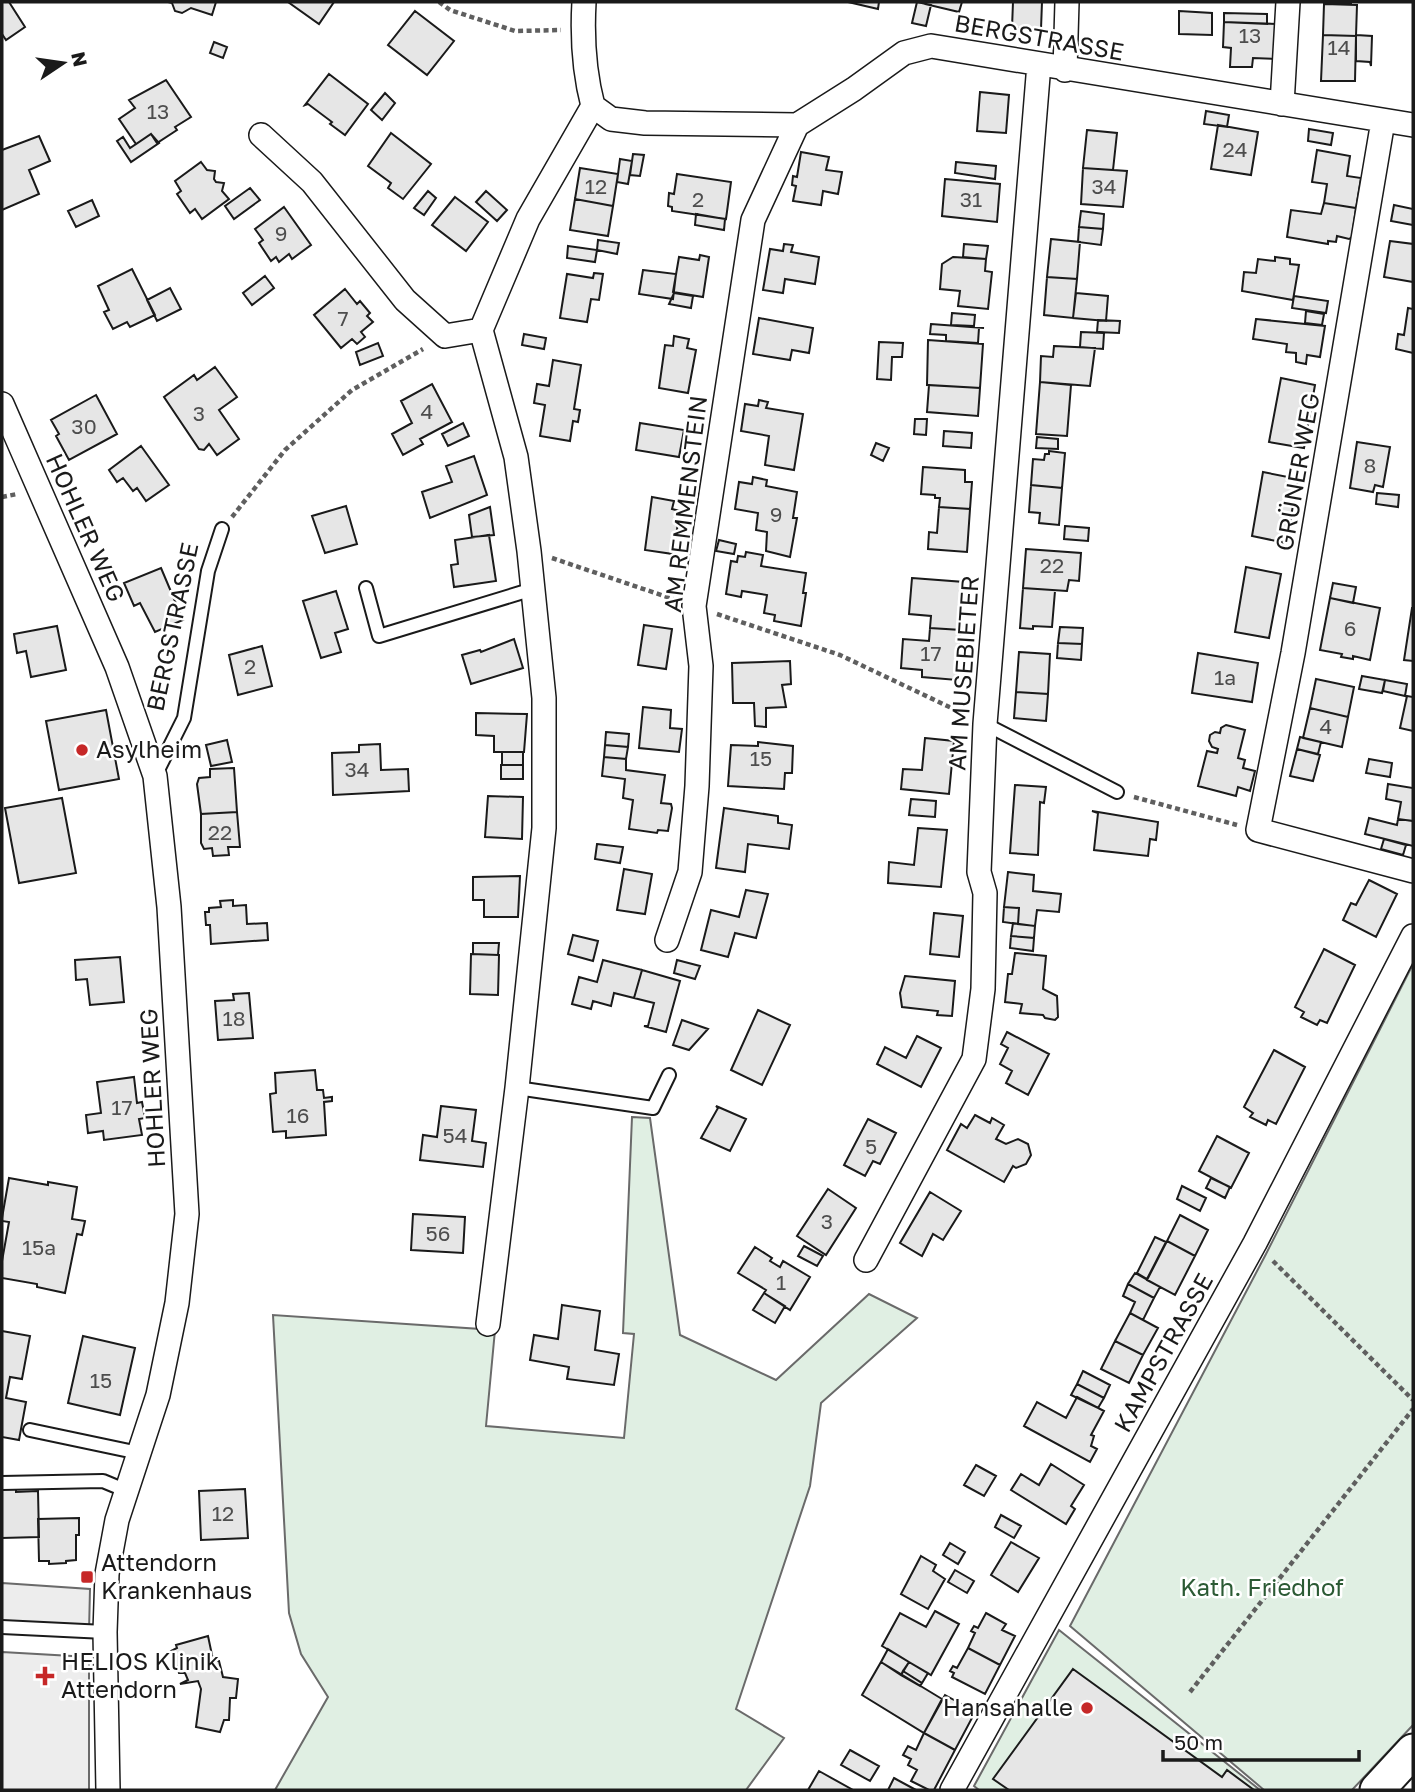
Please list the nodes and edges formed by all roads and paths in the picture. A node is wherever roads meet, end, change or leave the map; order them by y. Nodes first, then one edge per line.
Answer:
1 (439, 2) edge
2 (584, 2) edge
3 (1067, 2) edge
4 (1288, 2) edge
5 (583, 29) junction
6 (1039, 64) junction
7 (1065, 70) junction
8 (1282, 104) junction
9 (593, 106) junction
10 (1383, 121) junction
11 (797, 125) junction
12 (1413, 125) edge
13 (261, 135) dead end
14 (481, 330) junction
15 (445, 336) junction
16 (2, 404) edge
17 (222, 529) joint
18 (529, 551) junction
19 (366, 588) dead end
20 (533, 589) junction
21 (694, 606) junction
22 (985, 724) junction
23 (155, 776) junction
24 (1117, 792) joint
25 (1258, 831) junction
26 (1413, 871) edge
27 (1413, 936) edge
28 (667, 940) dead end
29 (669, 1075) dead end
30 (517, 1088) junction
31 (1255, 1243) junction
32 (866, 1260) dead end
33 (488, 1324) dead end
34 (1413, 1400) edge
35 (1413, 1409) edge
36 (30, 1430) dead end
37 (139, 1454) junction
38 (2, 1482) edge
39 (127, 1491) junction
40 (2, 1627) edge
41 (105, 1632) junction
42 (1190, 1692) dead end
43 (1413, 1751) edge
44 (108, 1790) edge
45 (954, 1790) edge
46 (1377, 1790) edge

1 - 5 path
2 - 5 street
3 - 7 street
4 - 8 street
5 - 9 street
6 - 7 street, BERGSTRASSE
6 - 11 street, BERGSTRASSE
6 - 22 street, AM MUSEBIETER
7 - 8 street, BERGSTRASSE
8 - 10 street, BERGSTRASSE
9 - 11 street
9 - 14 street
10 - 12 street, BERGSTRASSE
10 - 25 street, GRÜNER WEG
11 - 21 street, AM REMMENSTEIN
13 - 15 street
14 - 15 street
14 - 18 street
15 - 17 path, BERGSTRASSE
16 - 23 street, HOHLER WEG
17 - 23 lane, BERGSTRASSE
18 - 20 street
18 - 21 path
19 - 20 lane
20 - 30 street
21 - 22 path
21 - 28 street, AM REMMENSTEIN
22 - 24 lane
22 - 32 street, AM MUSEBIETER
23 - 37 street, HOHLER WEG
24 - 25 path
25 - 26 street
27 - 31 street, KAMPSTRASSE
29 - 30 lane
30 - 33 street
31 - 34 path
31 - 45 street, KAMPSTRASSE
35 - 42 path
36 - 37 lane
37 - 39 street, HOHLER WEG
38 - 39 lane
39 - 41 street, HOHLER WEG
40 - 41 lane
41 - 44 street, HOHLER WEG
43 - 46 main road

